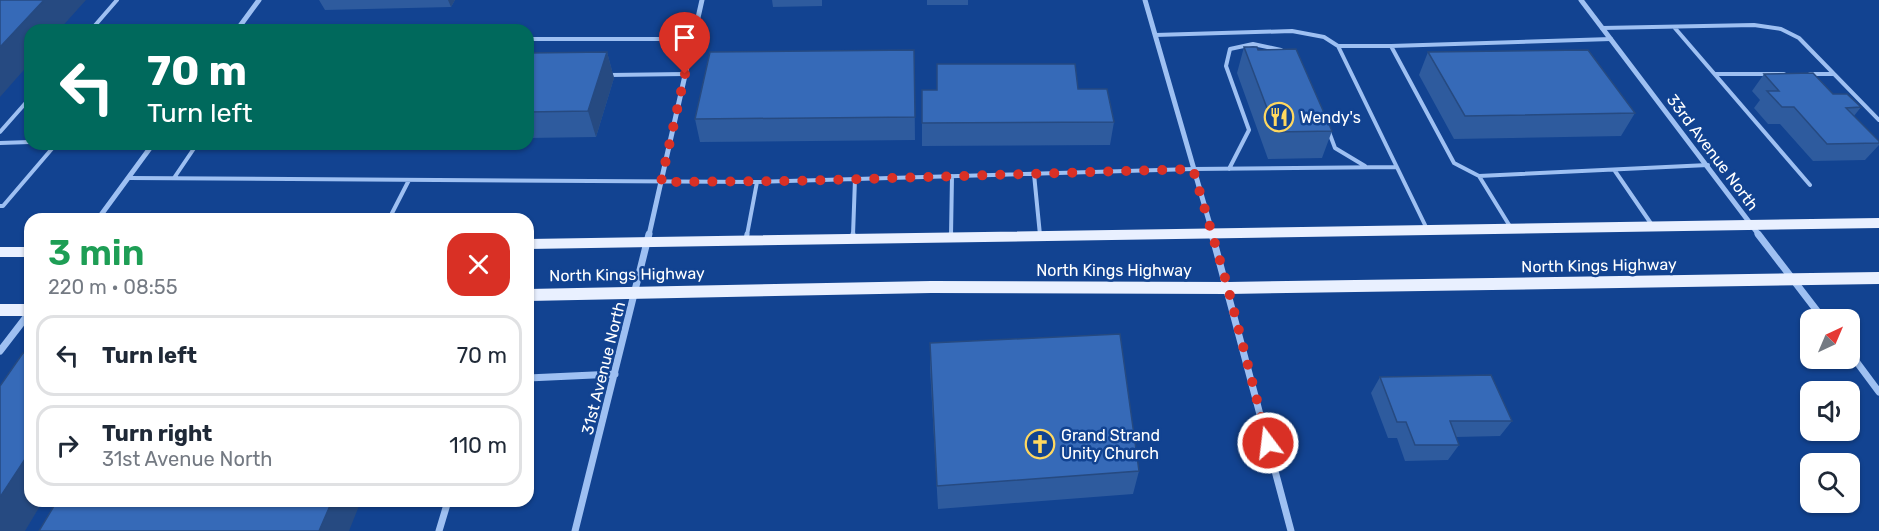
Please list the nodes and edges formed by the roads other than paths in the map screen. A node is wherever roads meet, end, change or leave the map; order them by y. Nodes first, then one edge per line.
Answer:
1 (117, 0) edge
2 (259, 0) edge
3 (702, 0) edge
4 (1145, 0) edge
5 (1581, 0) edge
6 (96, 24) edge
7 (241, 24) edge
8 (1674, 27) junction
9 (1602, 28) junction
10 (1247, 33) junction
11 (1155, 35) junction
12 (534, 39) edge
13 (693, 39) junction
14 (1611, 39) junction
15 (1253, 44) junction
16 (1338, 46) junction
17 (1391, 46) junction
18 (1290, 56) edge
19 (685, 74) junction
20 (1714, 74) junction
21 (1786, 74) edge
22 (1798, 74) edge
23 (1834, 74) junction
24 (607, 75) edge
25 (24, 105) edge
26 (1879, 120) edge
27 (1327, 128) edge
28 (0, 132) edge
29 (24, 142) edge
30 (0, 143) edge
31 (51, 150) edge
32 (149, 150) edge
33 (193, 150) edge
34 (1708, 165) junction
35 (1367, 167) junction
36 (1396, 167) junction
37 (1193, 169) junction
38 (1229, 169) junction
39 (1615, 171) junction
40 (1034, 174) junction
41 (952, 176) junction
42 (1479, 176) junction
43 (129, 178) junction
44 (174, 178) junction
45 (855, 179) junction
46 (408, 180) junction
47 (661, 182) junction
48 (757, 182) junction
49 (1810, 185) dead end
50 (0, 206) edge
51 (103, 213) edge
52 (391, 213) edge
53 (1879, 222) edge
54 (1751, 224) junction
55 (1652, 225) junction
56 (1511, 228) junction
57 (1427, 229) junction
58 (1211, 234) junction
59 (1040, 236) junction
60 (951, 238) junction
61 (854, 239) junction
62 (746, 240) junction
63 (647, 242) junction
64 (534, 244) edge
65 (0, 252) edge
66 (24, 252) edge
67 (1879, 278) edge
68 (1793, 280) junction
69 (1228, 288) junction
70 (636, 291) junction
71 (534, 295) edge
72 (1815, 309) edge
73 (0, 310) edge
74 (24, 311) edge
75 (24, 319) edge
76 (0, 351) edge
77 (1860, 366) edge
78 (615, 374) junction
79 (534, 378) edge
80 (1879, 392) edge
81 (446, 507) edge
82 (439, 531) edge
83 (575, 531) edge
84 (1291, 531) edge

1 - 6 lane
2 - 7 street
3 - 13 street, 31st Avenue North
4 - 11 street
5 - 9 street, 33rd Avenue North
8 - 9 lane
8 - 20 lane
8 - 23 lane
9 - 14 street, 33rd Avenue North
10 - 11 lane
10 - 15 lane
10 - 16 lane
11 - 37 street
12 - 13 lane
13 - 19 street, 31st Avenue North
14 - 17 lane
14 - 34 street, 33rd Avenue North
15 - 18 lane
15 - 38 lane
16 - 17 lane
16 - 36 lane
17 - 42 lane
19 - 24 lane
19 - 47 street, 31st Avenue North
20 - 21 lane
20 - 49 lane
22 - 23 lane
23 - 26 lane
25 - 28 lane
27 - 35 lane
29 - 30 lane
31 - 50 lane
32 - 43 street
33 - 44 lane
34 - 39 lane
34 - 54 street, 33rd Avenue North
35 - 36 lane
35 - 38 lane
36 - 57 lane
37 - 38 lane
37 - 40 lane
37 - 58 street
39 - 42 lane
39 - 55 lane
40 - 41 lane
40 - 59 lane
41 - 45 lane
41 - 60 lane
42 - 56 lane
43 - 44 lane
43 - 51 street
44 - 46 lane
45 - 48 lane
45 - 61 lane
46 - 47 lane
46 - 52 lane
47 - 48 lane
47 - 63 street, 31st Avenue North
48 - 62 lane
53 - 54 main road, North Kings Highway
54 - 55 main road, North Kings Highway
54 - 68 street, 33rd Avenue North
55 - 56 main road, North Kings Highway
56 - 57 main road, North Kings Highway
57 - 58 main road, North Kings Highway
58 - 59 main road, North Kings Highway
58 - 69 street
59 - 60 main road, North Kings Highway
60 - 61 main road, North Kings Highway
61 - 62 main road, North Kings Highway
62 - 63 main road, North Kings Highway
63 - 64 main road, North Kings Highway
63 - 70 street, 31st Avenue North
65 - 66 main road
67 - 68 main road, North Kings Highway
68 - 69 main road, North Kings Highway
68 - 72 street, 33rd Avenue North
69 - 70 main road, North Kings Highway
69 - 84 street
70 - 71 main road, North Kings Highway
70 - 78 street, 31st Avenue North
73 - 74 main road
75 - 76 street
77 - 80 street
78 - 79 street
78 - 83 street, 31st Avenue North
81 - 82 street

